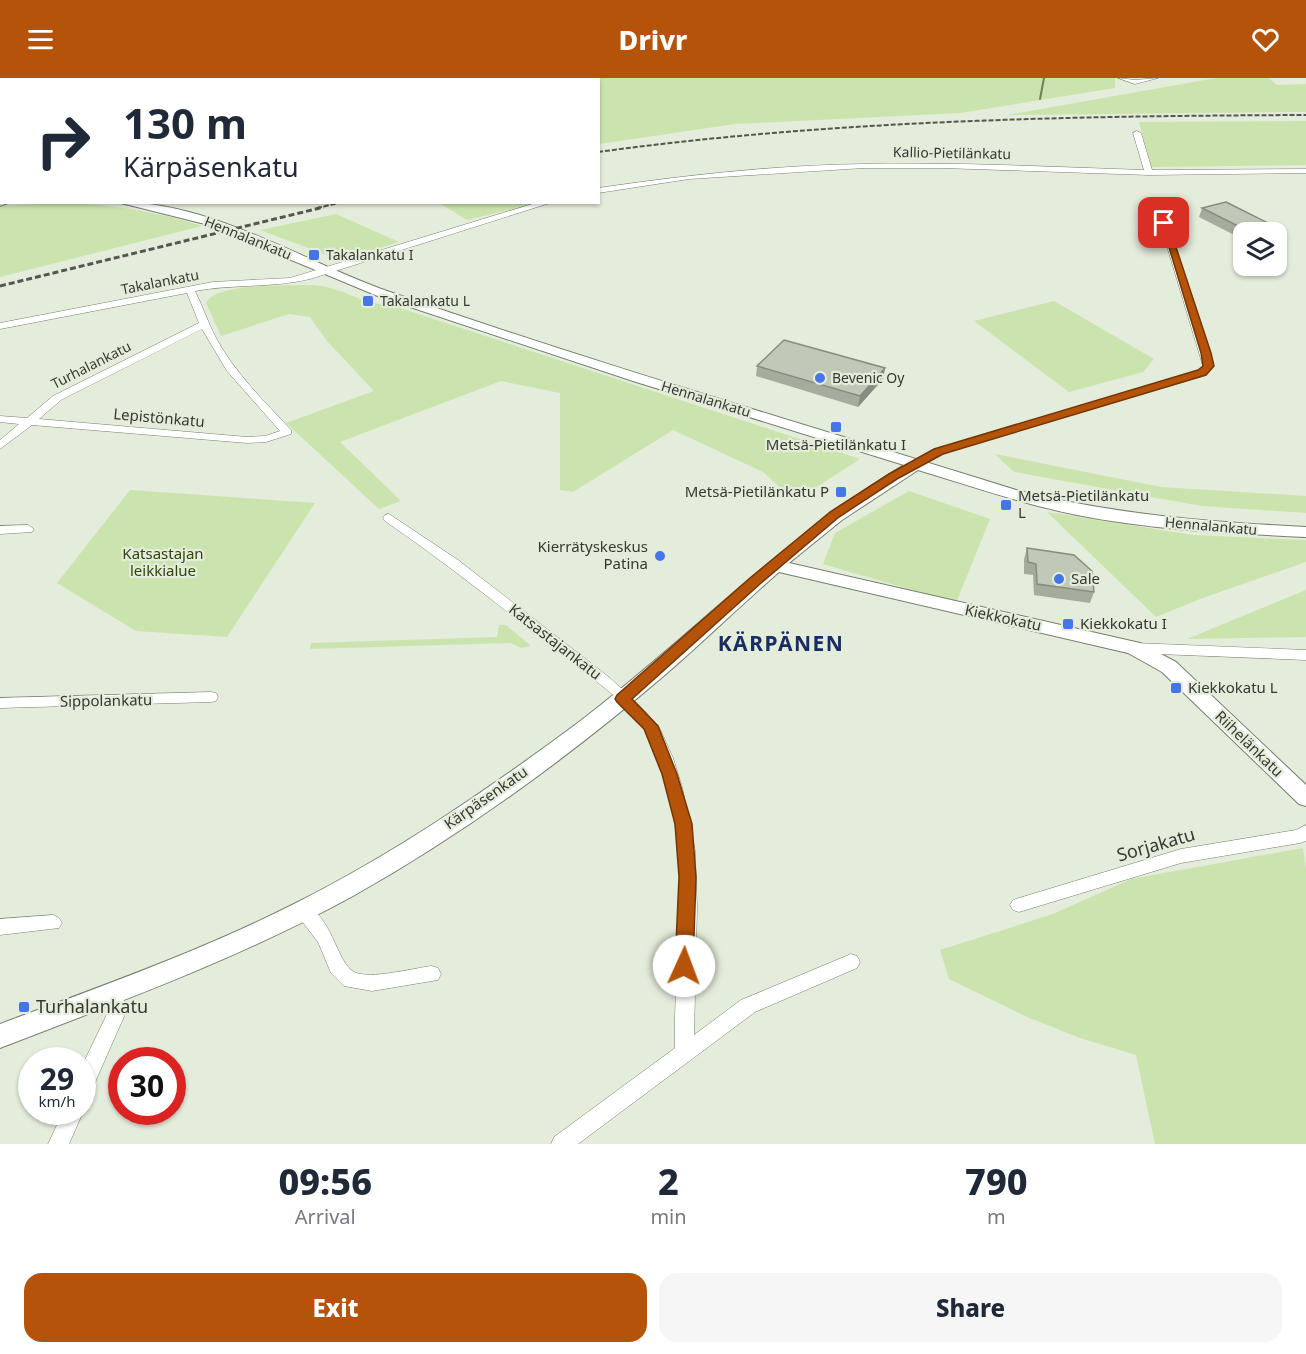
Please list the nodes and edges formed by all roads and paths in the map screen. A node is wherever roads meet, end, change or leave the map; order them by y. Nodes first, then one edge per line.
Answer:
1 (1121, 78) edge
2 (1155, 78) edge
3 (1137, 133) dead end
4 (1306, 171) edge
5 (1149, 173) junction
6 (600, 191) edge
7 (131, 204) edge
8 (542, 204) edge
9 (1164, 223) dead end
10 (324, 270) junction
11 (190, 290) junction
12 (204, 324) junction
13 (0, 326) edge
14 (0, 419) edge
15 (27, 422) junction
16 (0, 446) edge
17 (915, 465) junction
18 (389, 518) dead end
19 (28, 529) dead end
20 (0, 530) edge
21 (1306, 532) edge
22 (774, 565) junction
23 (1133, 648) junction
24 (1306, 655) edge
25 (211, 698) dead end
26 (623, 699) junction
27 (0, 703) edge
28 (1306, 798) edge
29 (1306, 832) edge
30 (1019, 905) dead end
31 (303, 911) junction
32 (53, 923) dead end
33 (0, 927) edge
34 (851, 962) dead end
35 (432, 974) dead end
36 (114, 993) junction
37 (0, 1036) edge
38 (685, 1051) junction
39 (96, 1058) edge
40 (67, 1125) edge
41 (58, 1144) edge
42 (561, 1144) edge

1 - 2 street
3 - 5 street
4 - 5 street, Kallio-Pietilänkatu
5 - 6 street, Kallio-Pietilänkatu
7 - 10 street, Hennalankatu
8 - 10 street
9 - 17 street
10 - 11 street, Takalankatu
10 - 17 street, Hennalankatu
11 - 12 street
11 - 13 street, Takalankatu
12 - 15 street, Turhalankatu
12 - 15 street, Lepistönkatu
14 - 15 street, Lepistönkatu
15 - 16 street, Turhalankatu
17 - 21 street, Hennalankatu
17 - 22 street, Kärpäsenkatu
18 - 26 street, Katsastajankatu
19 - 20 street
22 - 23 street, Kiekkokatu
22 - 26 street, Kärpäsenkatu
23 - 24 street, Kiekkokatu
23 - 28 street, Riihelänkatu
25 - 27 street, Sippolankatu
26 - 31 street, Kärpäsenkatu
26 - 38 street, Katsastajankatu
29 - 30 street, Sorjakatu
31 - 35 street
31 - 36 street, Kärpäsenkatu
32 - 33 street
34 - 38 street
36 - 37 street, Kärpäsenkatu
36 - 39 street
38 - 42 street
40 - 41 street

